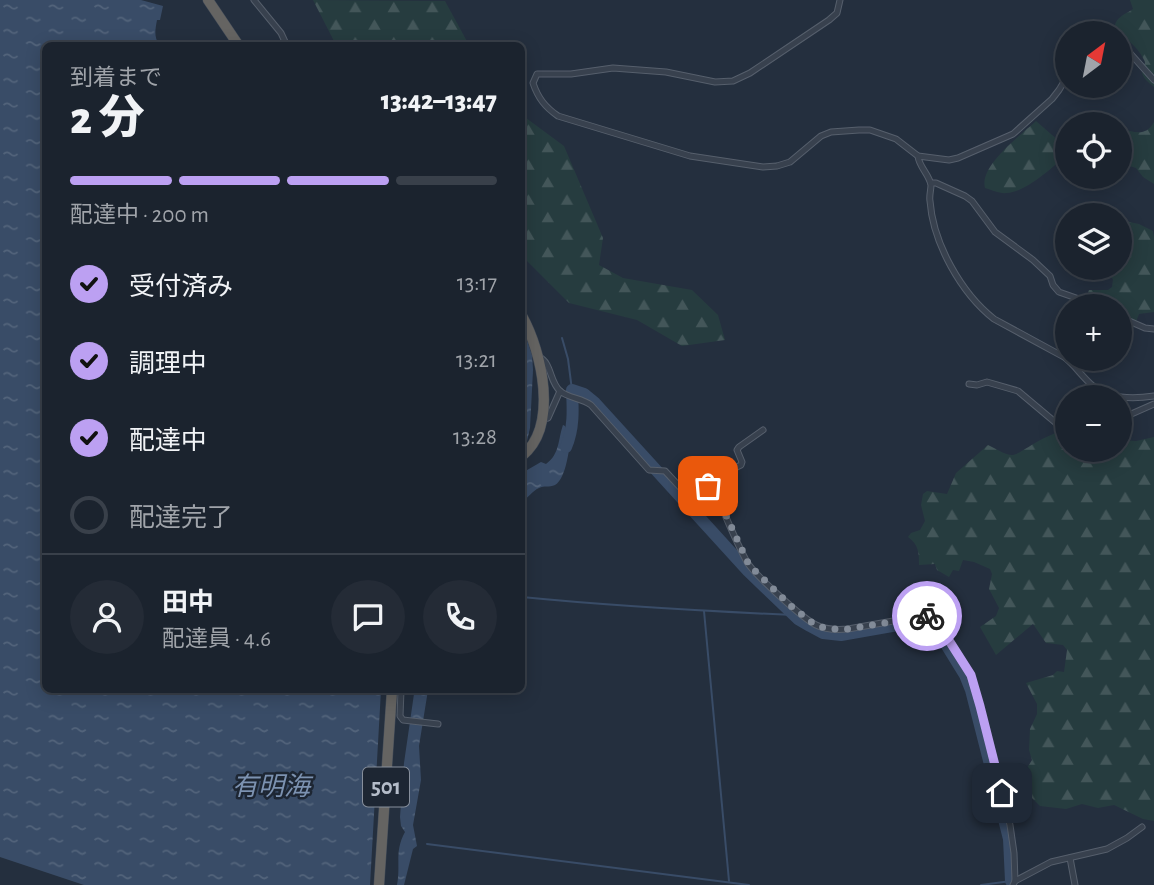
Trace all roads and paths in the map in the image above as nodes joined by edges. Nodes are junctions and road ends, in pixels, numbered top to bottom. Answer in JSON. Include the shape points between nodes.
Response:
{"nodes":[{"id":1,"x":208,"y":0,"type":"edge"},
{"id":2,"x":254,"y":0,"type":"edge"},
{"id":3,"x":840,"y":0,"type":"edge"},
{"id":4,"x":236,"y":42,"type":"edge"},
{"id":5,"x":285,"y":42,"type":"edge"},
{"id":6,"x":1132,"y":55,"type":"edge"},
{"id":7,"x":1154,"y":80,"type":"edge"},
{"id":8,"x":1055,"y":95,"type":"edge"},
{"id":9,"x":918,"y":156,"type":"junction"},
{"id":10,"x":931,"y":183,"type":"junction"},
{"id":11,"x":1065,"y":294,"type":"edge"},
{"id":12,"x":525,"y":322,"type":"edge"},
{"id":13,"x":1132,"y":322,"type":"edge"},
{"id":14,"x":1154,"y":329,"type":"edge"},
{"id":15,"x":538,"y":356,"type":"junction"},
{"id":16,"x":969,"y":384,"type":"dead end"},
{"id":17,"x":563,"y":392,"type":"junction"},
{"id":18,"x":1154,"y":396,"type":"edge"},
{"id":19,"x":1154,"y":404,"type":"edge"},
{"id":20,"x":1132,"y":414,"type":"edge"},
{"id":21,"x":543,"y":419,"type":"junction"},
{"id":22,"x":1055,"y":422,"type":"edge"},
{"id":23,"x":764,"y":430,"type":"dead end"},
{"id":24,"x":525,"y":453,"type":"edge"},
{"id":25,"x":710,"y":485,"type":"junction"},
{"id":26,"x":392,"y":693,"type":"edge"},
{"id":27,"x":401,"y":693,"type":"edge"},
{"id":28,"x":438,"y":724,"type":"dead end"},
{"id":29,"x":1142,"y":827,"type":"dead end"},
{"id":30,"x":1070,"y":858,"type":"junction"},
{"id":31,"x":1014,"y":883,"type":"edge"},
{"id":32,"x":379,"y":885,"type":"edge"},
{"id":33,"x":1075,"y":885,"type":"edge"}],
"edges":[{"from":1,"to":4,"type":"highway"},
{"from":2,"to":5,"type":"street"},
{"from":3,"to":9,"type":"street","via":[[837,13],[829,20],[733,81],[613,68],[537,74],[533,83],[537,96],[558,116],[702,159],[777,166],[790,162],[821,136],[859,130],[896,139]]},
{"from":6,"to":7,"type":"street"},
{"from":8,"to":9,"type":"street","via":[[1013,134],[958,158]]},
{"from":9,"to":10,"type":"street"},
{"from":10,"to":11,"type":"street","via":[[972,201],[995,232],[1033,260]]},
{"from":10,"to":18,"type":"street","via":[[933,219],[944,252],[953,273],[985,312],[1064,357],[1093,386],[1109,394]]},
{"from":12,"to":15,"type":"highway"},
{"from":13,"to":14,"type":"street"},
{"from":15,"to":17,"type":"street"},
{"from":15,"to":21,"type":"highway"},
{"from":16,"to":22,"type":"street","via":[[987,383],[1018,391]]},
{"from":17,"to":21,"type":"street"},
{"from":17,"to":25,"type":"street","via":[[586,401],[649,470],[665,471],[690,498]]},
{"from":19,"to":20,"type":"street"},
{"from":21,"to":24,"type":"highway","via":[[539,435]]},
{"from":23,"to":25,"type":"street","via":[[737,450],[741,465],[713,478]]},
{"from":25,"to":31,"type":"street","via":[[749,565],[815,625],[837,630],[916,617],[936,620],[967,669],[976,694],[1010,825]]},
{"from":26,"to":32,"type":"highway","number":"501"},
{"from":27,"to":28,"type":"street","via":[[403,720]]},
{"from":29,"to":30,"type":"street","via":[[1107,849]]},
{"from":30,"to":31,"type":"street","via":[[1051,862]]},
{"from":30,"to":33,"type":"street"}]}
